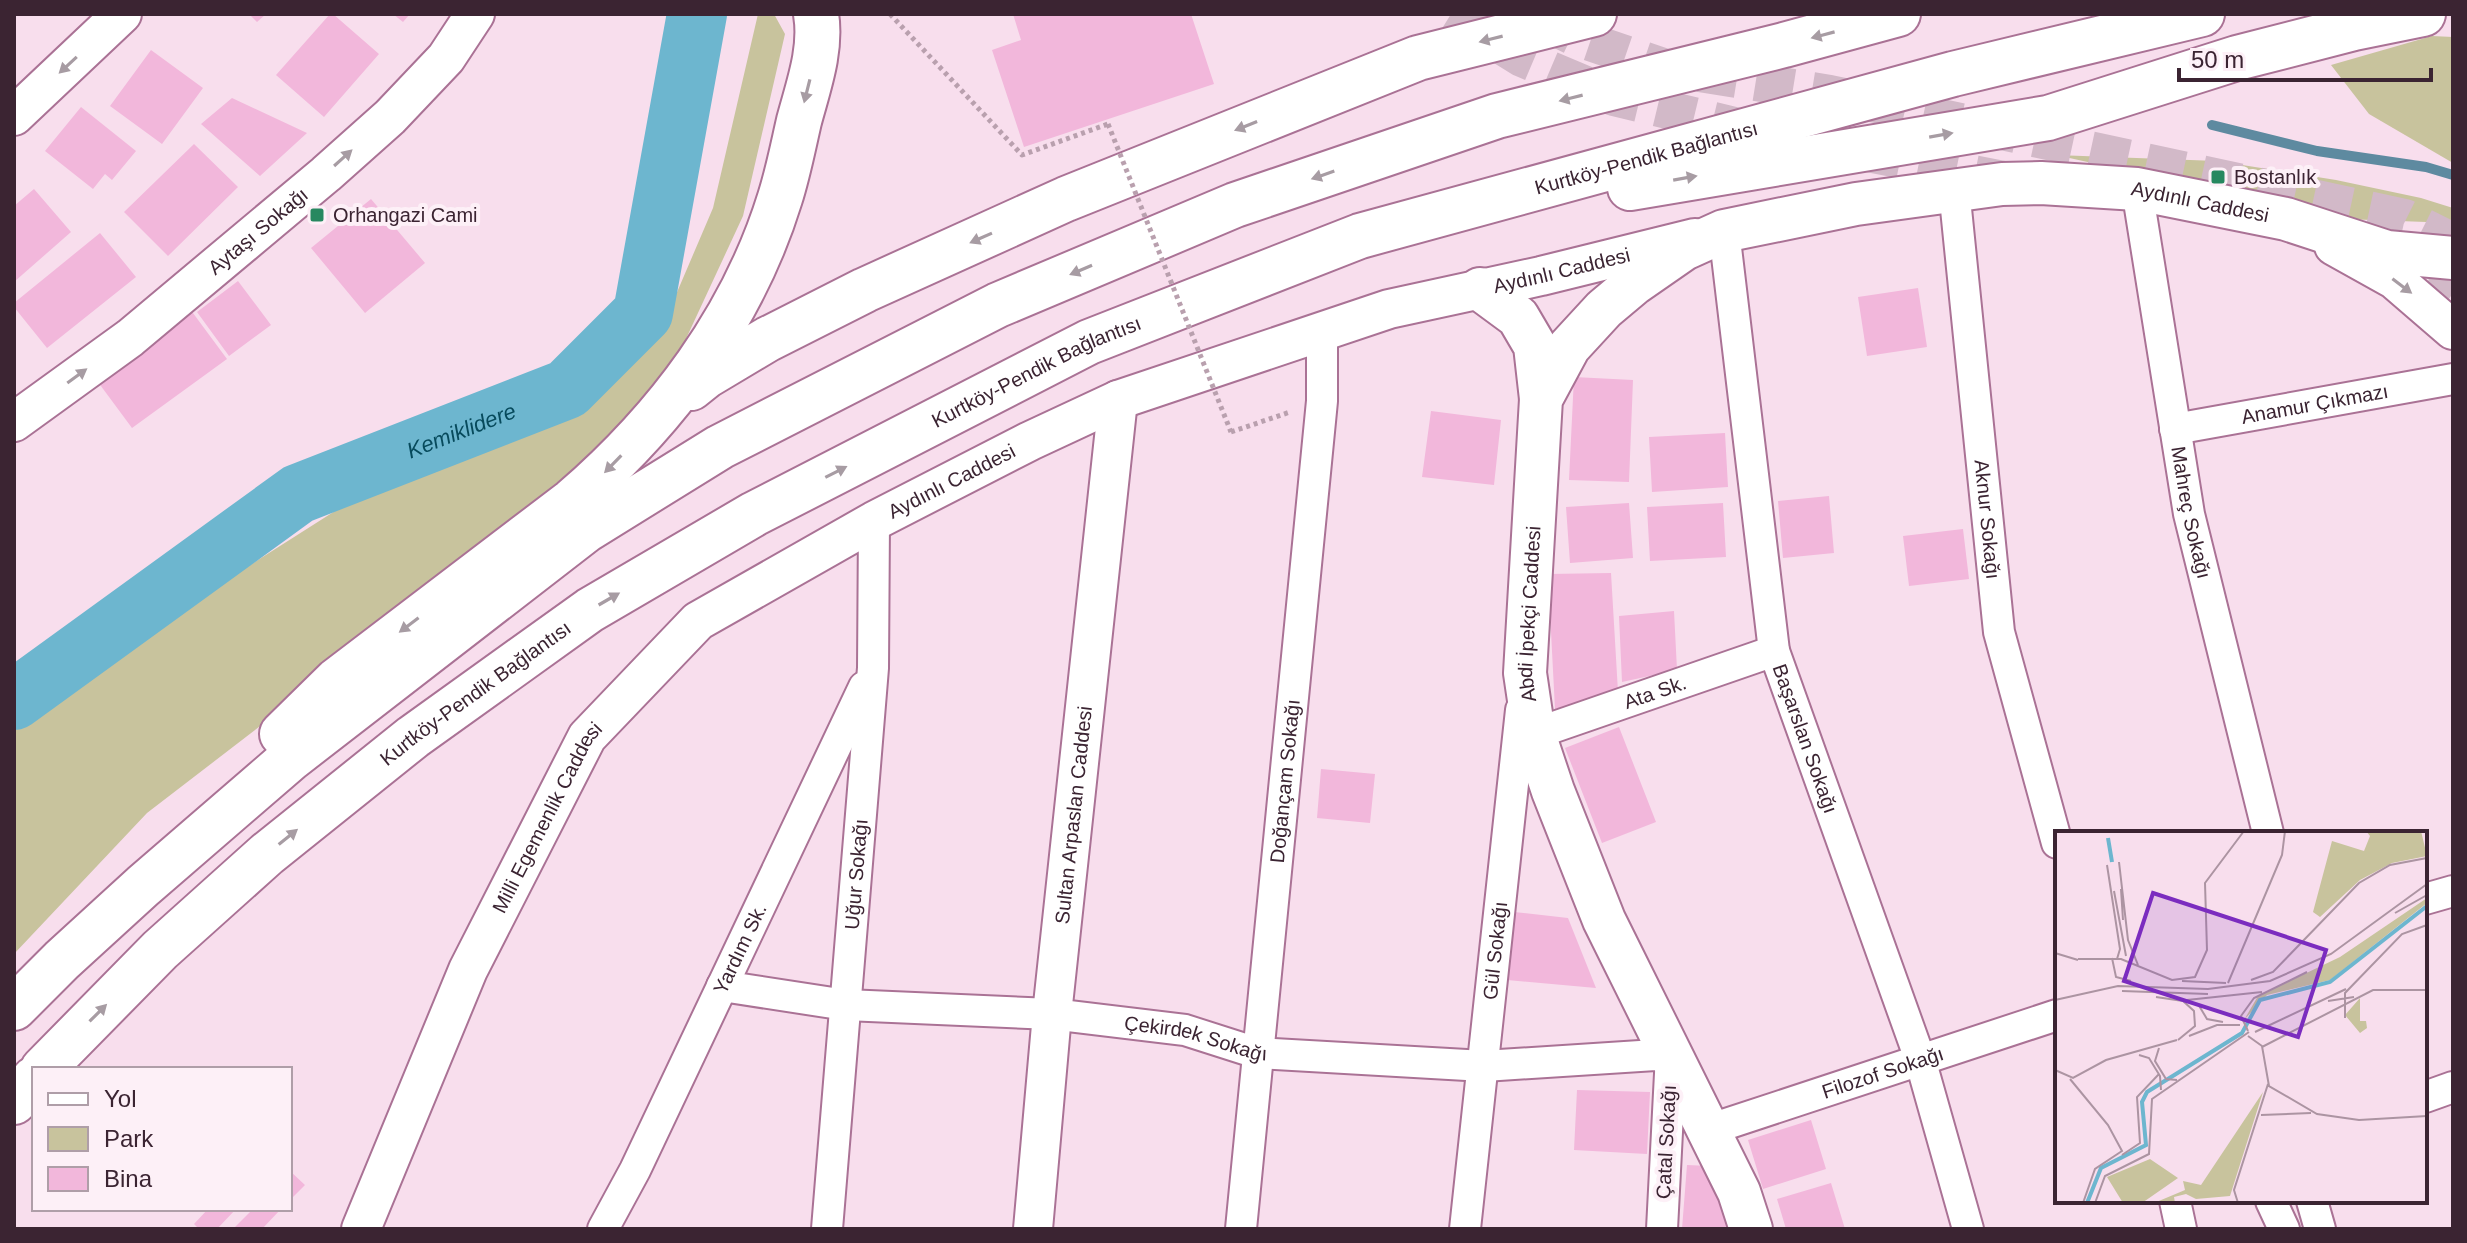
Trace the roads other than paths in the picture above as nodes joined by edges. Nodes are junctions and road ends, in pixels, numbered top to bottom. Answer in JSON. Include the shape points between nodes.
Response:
{"nodes":[{"id":1,"x":122,"y":14,"type":"edge"},
{"id":2,"x":475,"y":14,"type":"edge"},
{"id":3,"x":816,"y":14,"type":"edge"},
{"id":4,"x":1594,"y":14,"type":"edge"},
{"id":5,"x":1898,"y":14,"type":"edge"},
{"id":6,"x":2202,"y":14,"type":"edge"},
{"id":7,"x":2423,"y":14,"type":"edge"},
{"id":8,"x":14,"y":116,"type":"edge"},
{"id":9,"x":1954,"y":189,"type":"junction"},
{"id":10,"x":2137,"y":189,"type":"junction"},
{"id":11,"x":2286,"y":219,"type":"junction"},
{"id":12,"x":1724,"y":231,"type":"junction"},
{"id":13,"x":2453,"y":233,"type":"edge"},
{"id":14,"x":1360,"y":236,"type":"junction"},
{"id":15,"x":2453,"y":258,"type":"edge"},
{"id":16,"x":1480,"y":289,"type":"junction"},
{"id":17,"x":2453,"y":330,"type":"edge"},
{"id":18,"x":1322,"y":333,"type":"junction"},
{"id":19,"x":2453,"y":379,"type":"edge"},
{"id":20,"x":1541,"y":399,"type":"junction"},
{"id":21,"x":1118,"y":400,"type":"junction"},
{"id":22,"x":653,"y":420,"type":"junction"},
{"id":23,"x":14,"y":422,"type":"edge"},
{"id":24,"x":2175,"y":429,"type":"junction"},
{"id":25,"x":874,"y":521,"type":"junction"},
{"id":26,"x":1774,"y":651,"type":"junction"},
{"id":27,"x":873,"y":668,"type":"junction"},
{"id":28,"x":1525,"y":673,"type":"junction"},
{"id":29,"x":1534,"y":734,"type":"junction"},
{"id":30,"x":2268,"y":831,"type":"edge"},
{"id":31,"x":2055,"y":836,"type":"edge"},
{"id":32,"x":143,"y":886,"type":"junction"},
{"id":33,"x":2453,"y":891,"type":"edge"},
{"id":34,"x":2427,"y":898,"type":"edge"},
{"id":35,"x":722,"y":986,"type":"junction"},
{"id":36,"x":846,"y":1005,"type":"junction"},
{"id":37,"x":14,"y":1008,"type":"edge"},
{"id":38,"x":1052,"y":1014,"type":"junction"},
{"id":39,"x":2055,"y":1016,"type":"edge"},
{"id":40,"x":1257,"y":1053,"type":"junction"},
{"id":41,"x":1671,"y":1054,"type":"junction"},
{"id":42,"x":1920,"y":1059,"type":"junction"},
{"id":43,"x":1484,"y":1066,"type":"junction"},
{"id":44,"x":45,"y":1067,"type":"edge"},
{"id":45,"x":32,"y":1081,"type":"edge"},
{"id":46,"x":2453,"y":1087,"type":"edge"},
{"id":47,"x":2427,"y":1096,"type":"edge"},
{"id":48,"x":14,"y":1102,"type":"edge"},
{"id":49,"x":1708,"y":1130,"type":"junction"},
{"id":50,"x":635,"y":1170,"type":"junction"},
{"id":51,"x":2175,"y":1203,"type":"edge"},
{"id":52,"x":2272,"y":1203,"type":"edge"},
{"id":53,"x":2313,"y":1203,"type":"edge"},
{"id":54,"x":361,"y":1229,"type":"edge"},
{"id":55,"x":603,"y":1229,"type":"edge"},
{"id":56,"x":630,"y":1229,"type":"edge"},
{"id":57,"x":827,"y":1229,"type":"edge"},
{"id":58,"x":1033,"y":1229,"type":"edge"},
{"id":59,"x":1241,"y":1229,"type":"edge"},
{"id":60,"x":1465,"y":1229,"type":"edge"},
{"id":61,"x":1662,"y":1229,"type":"edge"},
{"id":62,"x":1751,"y":1229,"type":"edge"},
{"id":63,"x":1968,"y":1229,"type":"edge"},
{"id":64,"x":2181,"y":1229,"type":"edge"},
{"id":65,"x":2284,"y":1229,"type":"edge"},
{"id":66,"x":2320,"y":1229,"type":"edge"}],
"edges":[{"from":1,"to":8,"type":"street","one_way":true},
{"from":23,"to":2,"type":"street","name":"Aytaşı Sokağı","one_way":true,"via":[[130,338],[326,174],[446,58]]},
{"from":3,"to":22,"type":"highway","one_way":true,"via":[[819,30],[812,73],[780,199],[757,258],[724,325]]},
{"from":4,"to":22,"type":"highway","one_way":true,"via":[[1418,58],[1066,199],[768,339],[706,376]]},
{"from":5,"to":32,"type":"highway","one_way":true,"via":[[1497,116],[1235,205],[998,305],[720,447],[586,530],[290,759]]},
{"from":6,"to":14,"type":"highway","name":"Kurtköy-Pendik Bağlantısı","via":[[1953,74]]},
{"from":14,"to":7,"type":"highway","one_way":true,"via":[[2048,118],[2237,58]]},
{"from":9,"to":10,"type":"main road","name":"Aydınlı Caddesi","via":[[2041,183]]},
{"from":9,"to":12,"type":"main road","name":"Aydınlı Caddesi"},
{"from":9,"to":31,"type":"street","name":"Aknur Sokağı","via":[[1999,632]]},
{"from":10,"to":11,"type":"main road","name":"Aydınlı Caddesi"},
{"from":10,"to":24,"type":"street","name":"Mahreç Sokağı"},
{"from":11,"to":13,"type":"main road","name":"Aydınlı Caddesi"},
{"from":11,"to":15,"type":"main road","name":"Aydınlı Caddesi","via":[[2387,252]]},
{"from":11,"to":17,"type":"street","one_way":true,"via":[[2395,280]]},
{"from":12,"to":16,"type":"street","name":"Aydınlı Caddesi"},
{"from":12,"to":20,"type":"main road","name":"Abdi İpekçi Caddesi","via":[[1684,249],[1604,309],[1569,347]]},
{"from":12,"to":26,"type":"street","name":"Başarslan Sokağı"},
{"from":44,"to":14,"type":"highway","name":"Kurtköy-Pendik Bağlantısı","one_way":true,"via":[[160,950],[267,854],[413,737],[590,610],[754,514],[1089,342]]},
{"from":16,"to":18,"type":"street","name":"Aydınlı Caddesi","via":[[1389,309]]},
{"from":16,"to":20,"type":"main road","via":[[1518,317],[1535,346]]},
{"from":18,"to":21,"type":"street","name":"Aydınlı Caddesi"},
{"from":18,"to":40,"type":"street","name":"Doğançam Sokağı","via":[[1322,401]]},
{"from":19,"to":24,"type":"street","name":"Anamur Çıkmazı"},
{"from":20,"to":28,"type":"main road","name":"Abdi İpekçi Caddesi"},
{"from":21,"to":25,"type":"street","name":"Aydınlı Caddesi"},
{"from":21,"to":38,"type":"street","name":"Sultan Arpaslan Caddesi"},
{"from":22,"to":32,"type":"highway","one_way":true,"via":[[610,469],[572,501],[337,680],[265,750]]},
{"from":24,"to":30,"type":"street","name":"Mahreç Sokağı","via":[[2189,514]]},
{"from":25,"to":27,"type":"street","name":"Uğur Sokağı"},
{"from":25,"to":54,"type":"street","name":"Milli Egemenlik Caddesi","via":[[698,621],[587,737],[468,970]]},
{"from":26,"to":29,"type":"street","name":"Ata Sk."},
{"from":26,"to":42,"type":"street","name":"Başarslan Sokağı"},
{"from":27,"to":35,"type":"street","name":"Yardım Sk."},
{"from":27,"to":36,"type":"street","name":"Uğur Sokağı"},
{"from":28,"to":29,"type":"main road","name":"Abdi İpekçi Caddesi"},
{"from":28,"to":43,"type":"street","name":"Gül Sokağı"},
{"from":29,"to":41,"type":"main road","name":"Abdi İpekçi Caddesi","via":[[1604,920]]},
{"from":32,"to":37,"type":"highway"},
{"from":33,"to":34,"type":"street"},
{"from":35,"to":36,"type":"street","name":"Çekirdek Sokağı"},
{"from":35,"to":50,"type":"street","name":"Yardım Sk."},
{"from":36,"to":38,"type":"street","name":"Çekirdek Sokağı"},
{"from":36,"to":57,"type":"street","name":"Uğur Sokağı"},
{"from":38,"to":40,"type":"street","name":"Çekirdek Sokağı","via":[[1185,1030]]},
{"from":38,"to":58,"type":"street","name":"Sultan Arpaslan Caddesi"},
{"from":39,"to":42,"type":"street","name":"Filozof Sokağı"},
{"from":40,"to":43,"type":"street","name":"Çekirdek Sokağı"},
{"from":40,"to":59,"type":"street","name":"Doğançam Sokağı"},
{"from":41,"to":43,"type":"street","name":"Çekirdek Sokağı"},
{"from":41,"to":49,"type":"main road","name":"Abdi İpekçi Caddesi"},
{"from":41,"to":61,"type":"street","name":"Çatal Sokağı"},
{"from":42,"to":49,"type":"street","name":"Filozof Sokağı"},
{"from":42,"to":63,"type":"street","name":"Başarslan Sokağı"},
{"from":43,"to":60,"type":"street","name":"Gül Sokağı"},
{"from":45,"to":48,"type":"highway"},
{"from":46,"to":47,"type":"street"},
{"from":49,"to":62,"type":"main road","name":"Abdi İpekçi Caddesi"},
{"from":50,"to":55,"type":"street","name":"Yardım Sk."},
{"from":50,"to":56,"type":"street"},
{"from":51,"to":64,"type":"street"},
{"from":52,"to":65,"type":"street"},
{"from":53,"to":66,"type":"street"}]}
